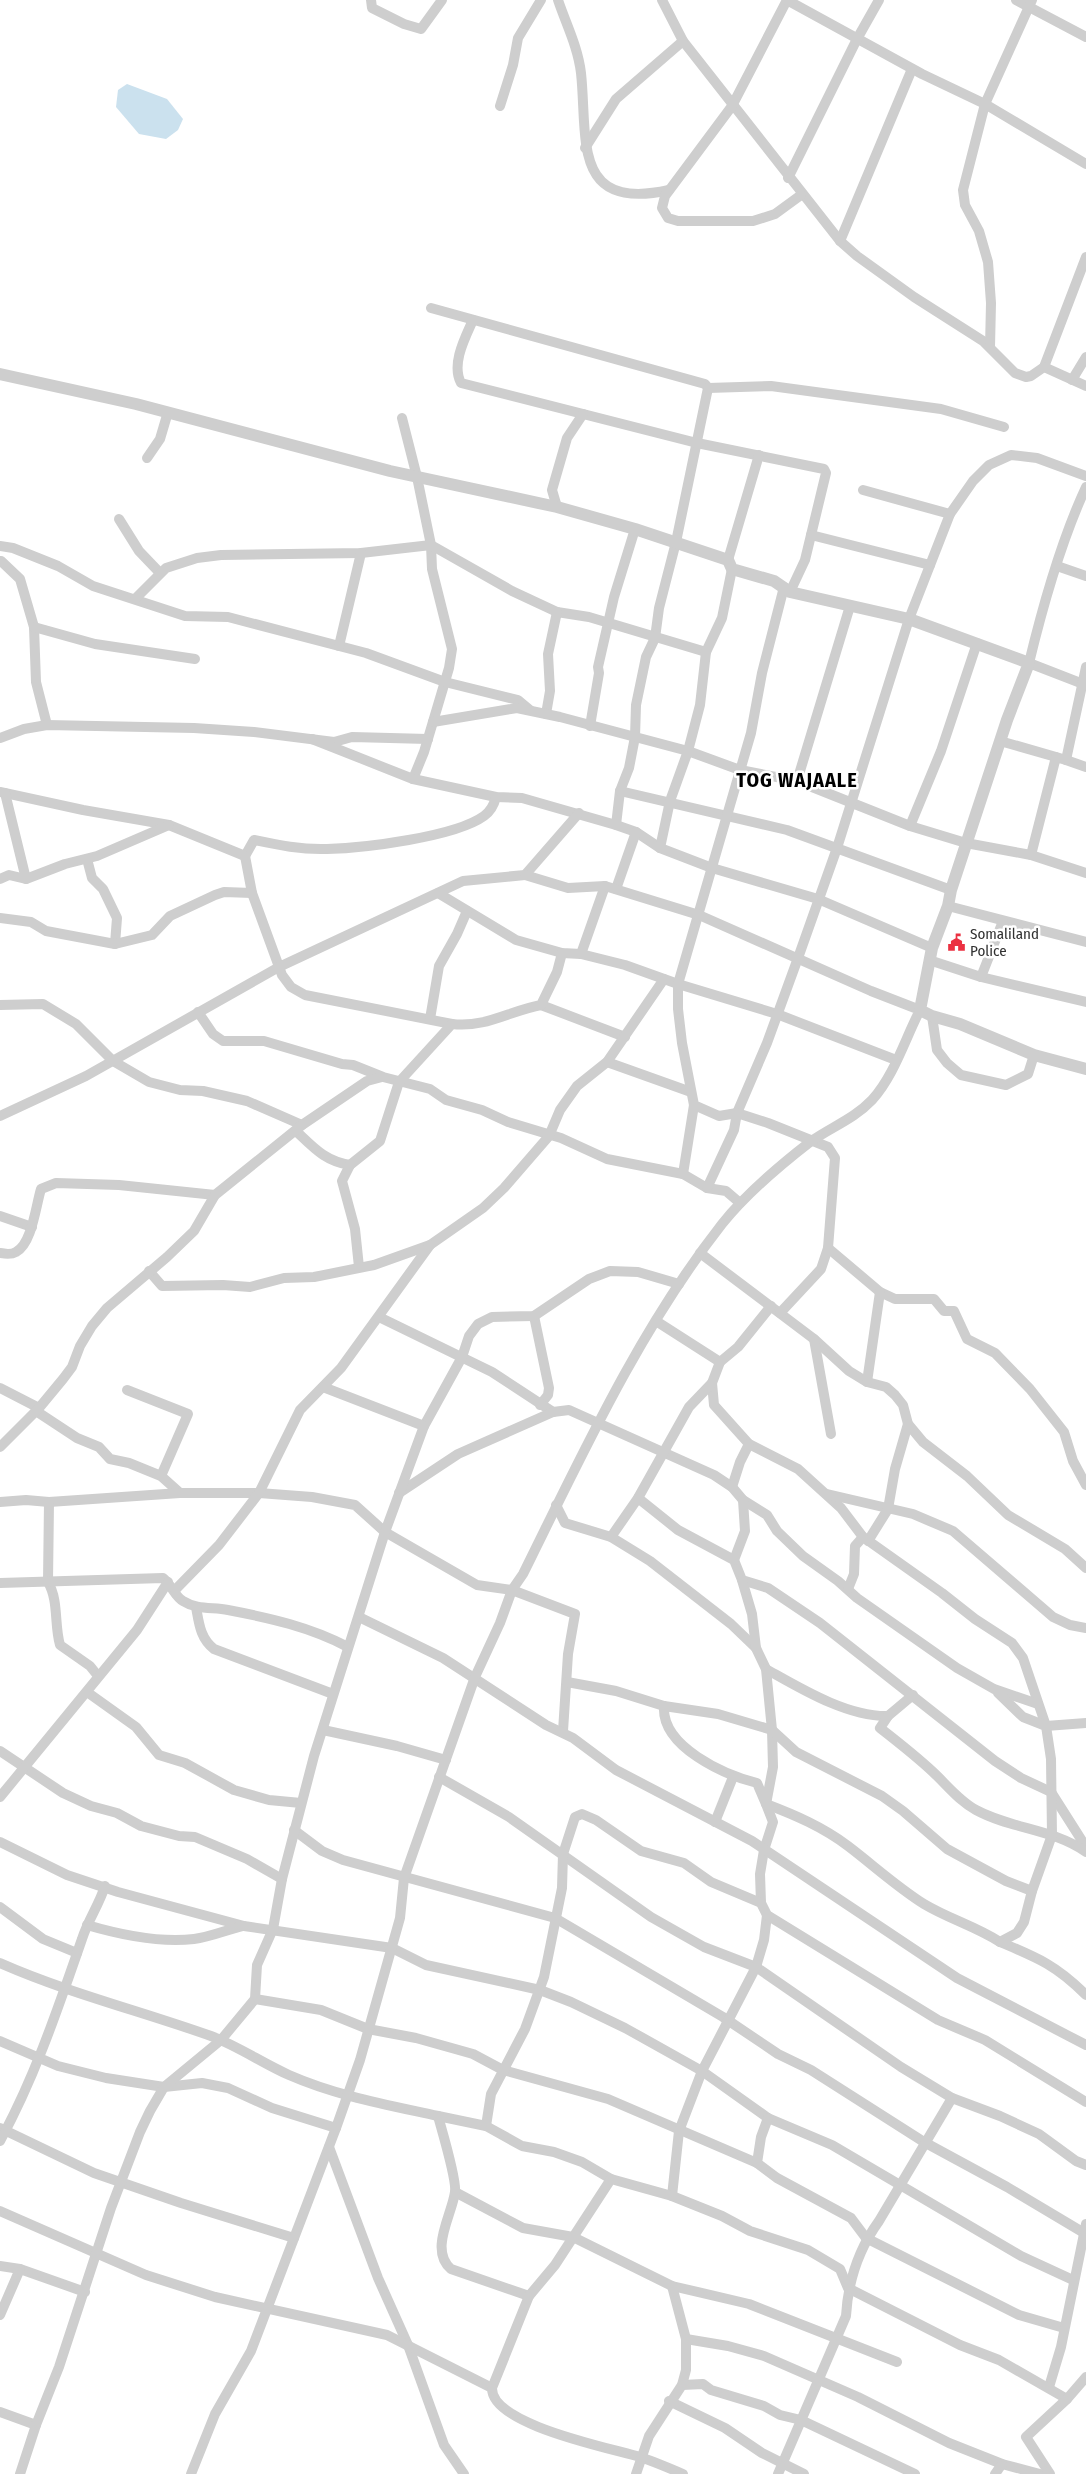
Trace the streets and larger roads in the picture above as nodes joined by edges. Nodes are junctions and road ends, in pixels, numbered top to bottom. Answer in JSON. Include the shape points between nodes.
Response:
{"nodes":[{"id":1,"x":371,"y":0,"type":"edge"},
{"id":2,"x":442,"y":0,"type":"edge"},
{"id":3,"x":541,"y":0,"type":"edge"},
{"id":4,"x":558,"y":0,"type":"edge"},
{"id":5,"x":662,"y":0,"type":"edge"},
{"id":6,"x":787,"y":0,"type":"edge"},
{"id":7,"x":879,"y":0,"type":"edge"},
{"id":8,"x":1016,"y":0,"type":"edge"},
{"id":9,"x":1031,"y":4,"type":"edge"},
{"id":10,"x":1086,"y":37,"type":"edge"},
{"id":11,"x":857,"y":39,"type":"junction"},
{"id":12,"x":682,"y":41,"type":"junction"},
{"id":13,"x":912,"y":69,"type":"junction"},
{"id":14,"x":985,"y":104,"type":"junction"},
{"id":15,"x":500,"y":106,"type":"dead end"},
{"id":16,"x":732,"y":106,"type":"junction"},
{"id":17,"x":585,"y":148,"type":"junction"},
{"id":18,"x":1086,"y":164,"type":"edge"},
{"id":19,"x":788,"y":178,"type":"junction"},
{"id":20,"x":669,"y":190,"type":"junction"},
{"id":21,"x":802,"y":195,"type":"junction"},
{"id":22,"x":840,"y":241,"type":"junction"},
{"id":23,"x":1086,"y":257,"type":"edge"},
{"id":24,"x":431,"y":308,"type":"dead end"},
{"id":25,"x":473,"y":320,"type":"junction"},
{"id":26,"x":990,"y":347,"type":"junction"},
{"id":27,"x":1086,"y":358,"type":"edge"},
{"id":28,"x":1044,"y":367,"type":"junction"},
{"id":29,"x":0,"y":374,"type":"edge"},
{"id":30,"x":1072,"y":380,"type":"junction"},
{"id":31,"x":1086,"y":386,"type":"edge"},
{"id":32,"x":708,"y":388,"type":"junction"},
{"id":33,"x":168,"y":412,"type":"junction"},
{"id":34,"x":583,"y":414,"type":"junction"},
{"id":35,"x":402,"y":418,"type":"dead end"},
{"id":36,"x":1004,"y":427,"type":"dead end"},
{"id":37,"x":697,"y":443,"type":"junction"},
{"id":38,"x":759,"y":455,"type":"junction"},
{"id":39,"x":147,"y":458,"type":"dead end"},
{"id":40,"x":1086,"y":476,"type":"edge"},
{"id":41,"x":417,"y":477,"type":"junction"},
{"id":42,"x":1086,"y":487,"type":"edge"},
{"id":43,"x":863,"y":490,"type":"dead end"},
{"id":44,"x":557,"y":507,"type":"junction"},
{"id":45,"x":950,"y":514,"type":"junction"},
{"id":46,"x":119,"y":519,"type":"dead end"},
{"id":47,"x":635,"y":529,"type":"junction"},
{"id":48,"x":811,"y":535,"type":"junction"},
{"id":49,"x":676,"y":542,"type":"junction"},
{"id":50,"x":430,"y":545,"type":"junction"},
{"id":51,"x":0,"y":546,"type":"edge"},
{"id":52,"x":361,"y":553,"type":"junction"},
{"id":53,"x":0,"y":561,"type":"edge"},
{"id":54,"x":730,"y":564,"type":"junction"},
{"id":55,"x":930,"y":565,"type":"junction"},
{"id":56,"x":1058,"y":566,"type":"junction"},
{"id":57,"x":160,"y":573,"type":"junction"},
{"id":58,"x":1086,"y":576,"type":"edge"},
{"id":59,"x":787,"y":590,"type":"junction"},
{"id":60,"x":135,"y":600,"type":"junction"},
{"id":61,"x":850,"y":606,"type":"junction"},
{"id":62,"x":557,"y":612,"type":"junction"},
{"id":63,"x":909,"y":619,"type":"junction"},
{"id":64,"x":608,"y":624,"type":"junction"},
{"id":65,"x":34,"y":627,"type":"junction"},
{"id":66,"x":654,"y":638,"type":"junction"},
{"id":67,"x":977,"y":643,"type":"junction"},
{"id":68,"x":339,"y":646,"type":"junction"},
{"id":69,"x":706,"y":652,"type":"junction"},
{"id":70,"x":195,"y":660,"type":"dead end"},
{"id":71,"x":1029,"y":663,"type":"junction"},
{"id":72,"x":1086,"y":667,"type":"edge"},
{"id":73,"x":445,"y":682,"type":"junction"},
{"id":74,"x":1084,"y":684,"type":"edge"},
{"id":75,"x":532,"y":712,"type":"junction"},
{"id":76,"x":546,"y":714,"type":"junction"},
{"id":77,"x":433,"y":722,"type":"junction"},
{"id":78,"x":47,"y":725,"type":"junction"},
{"id":79,"x":590,"y":726,"type":"junction"},
{"id":80,"x":635,"y":737,"type":"junction"},
{"id":81,"x":0,"y":738,"type":"edge"},
{"id":82,"x":312,"y":739,"type":"junction"},
{"id":83,"x":428,"y":739,"type":"junction"},
{"id":84,"x":1000,"y":741,"type":"junction"},
{"id":85,"x":688,"y":752,"type":"junction"},
{"id":86,"x":1061,"y":758,"type":"junction"},
{"id":87,"x":1086,"y":767,"type":"edge"},
{"id":88,"x":740,"y":770,"type":"junction"},
{"id":89,"x":413,"y":779,"type":"junction"},
{"id":90,"x":797,"y":781,"type":"junction"},
{"id":91,"x":620,"y":790,"type":"junction"},
{"id":92,"x":2,"y":793,"type":"edge"},
{"id":93,"x":496,"y":797,"type":"junction"},
{"id":94,"x":670,"y":801,"type":"junction"},
{"id":95,"x":851,"y":802,"type":"junction"},
{"id":96,"x":579,"y":813,"type":"junction"},
{"id":97,"x":727,"y":817,"type":"junction"},
{"id":98,"x":169,"y":825,"type":"junction"},
{"id":99,"x":616,"y":825,"type":"junction"},
{"id":100,"x":910,"y":826,"type":"junction"},
{"id":101,"x":636,"y":832,"type":"junction"},
{"id":102,"x":966,"y":843,"type":"junction"},
{"id":103,"x":660,"y":848,"type":"junction"},
{"id":104,"x":837,"y":848,"type":"junction"},
{"id":105,"x":1031,"y":855,"type":"junction"},
{"id":106,"x":245,"y":856,"type":"junction"},
{"id":107,"x":87,"y":859,"type":"junction"},
{"id":108,"x":712,"y":868,"type":"junction"},
{"id":109,"x":1086,"y":873,"type":"edge"},
{"id":110,"x":525,"y":875,"type":"junction"},
{"id":111,"x":0,"y":879,"type":"edge"},
{"id":112,"x":26,"y":879,"type":"junction"},
{"id":113,"x":605,"y":886,"type":"junction"},
{"id":114,"x":616,"y":889,"type":"junction"},
{"id":115,"x":951,"y":890,"type":"junction"},
{"id":116,"x":252,"y":893,"type":"junction"},
{"id":117,"x":438,"y":893,"type":"junction"},
{"id":118,"x":818,"y":898,"type":"junction"},
{"id":119,"x":948,"y":906,"type":"junction"},
{"id":120,"x":467,"y":911,"type":"junction"},
{"id":121,"x":699,"y":915,"type":"junction"},
{"id":122,"x":0,"y":918,"type":"edge"},
{"id":123,"x":1003,"y":921,"type":"junction"},
{"id":124,"x":1086,"y":942,"type":"edge"},
{"id":125,"x":115,"y":944,"type":"junction"},
{"id":126,"x":562,"y":954,"type":"junction"},
{"id":127,"x":581,"y":954,"type":"junction"},
{"id":128,"x":930,"y":954,"type":"junction"},
{"id":129,"x":798,"y":958,"type":"junction"},
{"id":130,"x":279,"y":967,"type":"junction"},
{"id":131,"x":981,"y":977,"type":"junction"},
{"id":132,"x":664,"y":979,"type":"junction"},
{"id":133,"x":678,"y":984,"type":"junction"},
{"id":134,"x":1086,"y":1002,"type":"edge"},
{"id":135,"x":0,"y":1005,"type":"edge"},
{"id":136,"x":541,"y":1005,"type":"junction"},
{"id":137,"x":920,"y":1010,"type":"junction"},
{"id":138,"x":198,"y":1012,"type":"junction"},
{"id":139,"x":777,"y":1014,"type":"junction"},
{"id":140,"x":932,"y":1016,"type":"junction"},
{"id":141,"x":430,"y":1019,"type":"junction"},
{"id":142,"x":452,"y":1024,"type":"junction"},
{"id":143,"x":625,"y":1037,"type":"junction"},
{"id":144,"x":1034,"y":1056,"type":"junction"},
{"id":145,"x":896,"y":1060,"type":"junction"},
{"id":146,"x":113,"y":1061,"type":"junction"},
{"id":147,"x":607,"y":1062,"type":"junction"},
{"id":148,"x":1086,"y":1069,"type":"edge"},
{"id":149,"x":383,"y":1077,"type":"junction"},
{"id":150,"x":400,"y":1082,"type":"junction"},
{"id":151,"x":691,"y":1092,"type":"junction"},
{"id":152,"x":694,"y":1105,"type":"junction"},
{"id":153,"x":737,"y":1113,"type":"junction"},
{"id":154,"x":0,"y":1116,"type":"edge"},
{"id":155,"x":299,"y":1128,"type":"junction"},
{"id":156,"x":549,"y":1136,"type":"junction"},
{"id":157,"x":812,"y":1141,"type":"junction"},
{"id":158,"x":350,"y":1165,"type":"junction"},
{"id":159,"x":683,"y":1174,"type":"junction"},
{"id":160,"x":707,"y":1188,"type":"junction"},
{"id":161,"x":215,"y":1195,"type":"junction"},
{"id":162,"x":740,"y":1203,"type":"junction"},
{"id":163,"x":0,"y":1216,"type":"edge"},
{"id":164,"x":32,"y":1227,"type":"junction"},
{"id":165,"x":430,"y":1245,"type":"junction"},
{"id":166,"x":828,"y":1248,"type":"junction"},
{"id":167,"x":700,"y":1253,"type":"junction"},
{"id":168,"x":0,"y":1254,"type":"edge"},
{"id":169,"x":359,"y":1267,"type":"junction"},
{"id":170,"x":148,"y":1271,"type":"junction"},
{"id":171,"x":679,"y":1284,"type":"junction"},
{"id":172,"x":880,"y":1292,"type":"junction"},
{"id":173,"x":776,"y":1310,"type":"junction"},
{"id":174,"x":534,"y":1316,"type":"junction"},
{"id":175,"x":379,"y":1317,"type":"junction"},
{"id":176,"x":656,"y":1321,"type":"junction"},
{"id":177,"x":814,"y":1339,"type":"junction"},
{"id":178,"x":462,"y":1357,"type":"junction"},
{"id":179,"x":720,"y":1362,"type":"junction"},
{"id":180,"x":867,"y":1382,"type":"junction"},
{"id":181,"x":712,"y":1383,"type":"junction"},
{"id":182,"x":323,"y":1387,"type":"junction"},
{"id":183,"x":0,"y":1388,"type":"edge"},
{"id":184,"x":127,"y":1390,"type":"dead end"},
{"id":185,"x":540,"y":1405,"type":"junction"},
{"id":186,"x":37,"y":1410,"type":"junction"},
{"id":187,"x":553,"y":1412,"type":"junction"},
{"id":188,"x":598,"y":1423,"type":"junction"},
{"id":189,"x":908,"y":1424,"type":"junction"},
{"id":190,"x":424,"y":1426,"type":"junction"},
{"id":191,"x":831,"y":1434,"type":"dead end"},
{"id":192,"x":2,"y":1441,"type":"edge"},
{"id":193,"x":749,"y":1444,"type":"junction"},
{"id":194,"x":662,"y":1453,"type":"junction"},
{"id":195,"x":161,"y":1476,"type":"junction"},
{"id":196,"x":1086,"y":1485,"type":"edge"},
{"id":197,"x":732,"y":1487,"type":"junction"},
{"id":198,"x":180,"y":1493,"type":"junction"},
{"id":199,"x":259,"y":1493,"type":"junction"},
{"id":200,"x":399,"y":1493,"type":"junction"},
{"id":201,"x":825,"y":1494,"type":"junction"},
{"id":202,"x":638,"y":1498,"type":"junction"},
{"id":203,"x":743,"y":1500,"type":"junction"},
{"id":204,"x":0,"y":1502,"type":"edge"},
{"id":205,"x":49,"y":1502,"type":"junction"},
{"id":206,"x":556,"y":1505,"type":"junction"},
{"id":207,"x":888,"y":1508,"type":"junction"},
{"id":208,"x":385,"y":1532,"type":"junction"},
{"id":209,"x":611,"y":1537,"type":"junction"},
{"id":210,"x":865,"y":1539,"type":"junction"},
{"id":211,"x":734,"y":1560,"type":"junction"},
{"id":212,"x":1086,"y":1568,"type":"edge"},
{"id":213,"x":742,"y":1580,"type":"junction"},
{"id":214,"x":48,"y":1582,"type":"junction"},
{"id":215,"x":0,"y":1583,"type":"edge"},
{"id":216,"x":171,"y":1586,"type":"junction"},
{"id":217,"x":848,"y":1589,"type":"junction"},
{"id":218,"x":512,"y":1590,"type":"junction"},
{"id":219,"x":196,"y":1607,"type":"junction"},
{"id":220,"x":359,"y":1617,"type":"junction"},
{"id":221,"x":1086,"y":1628,"type":"edge"},
{"id":222,"x":348,"y":1647,"type":"junction"},
{"id":223,"x":756,"y":1648,"type":"junction"},
{"id":224,"x":766,"y":1668,"type":"junction"},
{"id":225,"x":98,"y":1676,"type":"junction"},
{"id":226,"x":475,"y":1677,"type":"junction"},
{"id":227,"x":568,"y":1682,"type":"junction"},
{"id":228,"x":994,"y":1689,"type":"junction"},
{"id":229,"x":87,"y":1692,"type":"junction"},
{"id":230,"x":332,"y":1694,"type":"junction"},
{"id":231,"x":913,"y":1695,"type":"junction"},
{"id":232,"x":1038,"y":1704,"type":"junction"},
{"id":233,"x":664,"y":1706,"type":"junction"},
{"id":234,"x":888,"y":1716,"type":"junction"},
{"id":235,"x":1086,"y":1724,"type":"edge"},
{"id":236,"x":1046,"y":1726,"type":"junction"},
{"id":237,"x":323,"y":1730,"type":"junction"},
{"id":238,"x":772,"y":1730,"type":"junction"},
{"id":239,"x":563,"y":1731,"type":"junction"},
{"id":240,"x":0,"y":1751,"type":"edge"},
{"id":241,"x":446,"y":1760,"type":"junction"},
{"id":242,"x":24,"y":1768,"type":"junction"},
{"id":243,"x":439,"y":1777,"type":"junction"},
{"id":244,"x":733,"y":1777,"type":"junction"},
{"id":245,"x":1051,"y":1792,"type":"junction"},
{"id":246,"x":0,"y":1797,"type":"edge"},
{"id":247,"x":301,"y":1803,"type":"junction"},
{"id":248,"x":766,"y":1804,"type":"junction"},
{"id":249,"x":715,"y":1822,"type":"junction"},
{"id":250,"x":294,"y":1830,"type":"junction"},
{"id":251,"x":1052,"y":1835,"type":"junction"},
{"id":252,"x":0,"y":1842,"type":"edge"},
{"id":253,"x":1086,"y":1847,"type":"edge"},
{"id":254,"x":764,"y":1850,"type":"junction"},
{"id":255,"x":1086,"y":1852,"type":"edge"},
{"id":256,"x":563,"y":1854,"type":"junction"},
{"id":257,"x":404,"y":1878,"type":"junction"},
{"id":258,"x":282,"y":1879,"type":"junction"},
{"id":259,"x":105,"y":1886,"type":"junction"},
{"id":260,"x":1032,"y":1891,"type":"junction"},
{"id":261,"x":761,"y":1903,"type":"junction"},
{"id":262,"x":0,"y":1907,"type":"edge"},
{"id":263,"x":767,"y":1915,"type":"junction"},
{"id":264,"x":555,"y":1918,"type":"junction"},
{"id":265,"x":87,"y":1925,"type":"junction"},
{"id":266,"x":244,"y":1926,"type":"junction"},
{"id":267,"x":274,"y":1930,"type":"junction"},
{"id":268,"x":1000,"y":1942,"type":"junction"},
{"id":269,"x":392,"y":1948,"type":"junction"},
{"id":270,"x":77,"y":1953,"type":"junction"},
{"id":271,"x":0,"y":1963,"type":"edge"},
{"id":272,"x":756,"y":1967,"type":"junction"},
{"id":273,"x":66,"y":1989,"type":"junction"},
{"id":274,"x":540,"y":1990,"type":"junction"},
{"id":275,"x":1086,"y":1994,"type":"edge"},
{"id":276,"x":255,"y":1998,"type":"junction"},
{"id":277,"x":728,"y":2021,"type":"junction"},
{"id":278,"x":368,"y":2028,"type":"junction"},
{"id":279,"x":221,"y":2040,"type":"junction"},
{"id":280,"x":0,"y":2041,"type":"edge"},
{"id":281,"x":1086,"y":2045,"type":"edge"},
{"id":282,"x":38,"y":2059,"type":"junction"},
{"id":283,"x":503,"y":2070,"type":"junction"},
{"id":284,"x":702,"y":2071,"type":"junction"},
{"id":285,"x":164,"y":2088,"type":"junction"},
{"id":286,"x":348,"y":2096,"type":"junction"},
{"id":287,"x":952,"y":2098,"type":"junction"},
{"id":288,"x":1086,"y":2102,"type":"edge"},
{"id":289,"x":438,"y":2116,"type":"junction"},
{"id":290,"x":768,"y":2118,"type":"junction"},
{"id":291,"x":486,"y":2126,"type":"junction"},
{"id":292,"x":336,"y":2128,"type":"junction"},
{"id":293,"x":3,"y":2129,"type":"edge"},
{"id":294,"x":679,"y":2131,"type":"junction"},
{"id":295,"x":0,"y":2141,"type":"edge"},
{"id":296,"x":924,"y":2142,"type":"junction"},
{"id":297,"x":329,"y":2147,"type":"junction"},
{"id":298,"x":757,"y":2164,"type":"junction"},
{"id":299,"x":1086,"y":2165,"type":"edge"},
{"id":300,"x":611,"y":2179,"type":"junction"},
{"id":301,"x":123,"y":2182,"type":"junction"},
{"id":302,"x":900,"y":2184,"type":"junction"},
{"id":303,"x":455,"y":2192,"type":"junction"},
{"id":304,"x":672,"y":2196,"type":"junction"},
{"id":305,"x":0,"y":2211,"type":"edge"},
{"id":306,"x":1085,"y":2228,"type":"edge"},
{"id":307,"x":573,"y":2237,"type":"junction"},
{"id":308,"x":294,"y":2238,"type":"junction"},
{"id":309,"x":866,"y":2238,"type":"junction"},
{"id":310,"x":96,"y":2253,"type":"junction"},
{"id":311,"x":0,"y":2266,"type":"edge"},
{"id":312,"x":20,"y":2269,"type":"junction"},
{"id":313,"x":1073,"y":2280,"type":"junction"},
{"id":314,"x":672,"y":2286,"type":"junction"},
{"id":315,"x":848,"y":2288,"type":"junction"},
{"id":316,"x":85,"y":2292,"type":"junction"},
{"id":317,"x":529,"y":2296,"type":"junction"},
{"id":318,"x":267,"y":2308,"type":"junction"},
{"id":319,"x":0,"y":2315,"type":"edge"},
{"id":320,"x":1064,"y":2328,"type":"junction"},
{"id":321,"x":838,"y":2338,"type":"junction"},
{"id":322,"x":686,"y":2339,"type":"junction"},
{"id":323,"x":408,"y":2345,"type":"junction"},
{"id":324,"x":897,"y":2362,"type":"dead end"},
{"id":325,"x":1086,"y":2377,"type":"edge"},
{"id":326,"x":818,"y":2378,"type":"junction"},
{"id":327,"x":682,"y":2385,"type":"junction"},
{"id":328,"x":1049,"y":2387,"type":"junction"},
{"id":329,"x":492,"y":2388,"type":"junction"},
{"id":330,"x":1067,"y":2399,"type":"junction"},
{"id":331,"x":669,"y":2401,"type":"junction"},
{"id":332,"x":0,"y":2412,"type":"edge"},
{"id":333,"x":801,"y":2420,"type":"junction"},
{"id":334,"x":36,"y":2425,"type":"junction"},
{"id":335,"x":641,"y":2457,"type":"junction"},
{"id":336,"x":784,"y":2464,"type":"junction"},
{"id":337,"x":1002,"y":2464,"type":"junction"},
{"id":338,"x":20,"y":2474,"type":"edge"},
{"id":339,"x":191,"y":2474,"type":"edge"},
{"id":340,"x":464,"y":2474,"type":"edge"},
{"id":341,"x":636,"y":2474,"type":"edge"},
{"id":342,"x":684,"y":2474,"type":"edge"},
{"id":343,"x":778,"y":2474,"type":"edge"},
{"id":344,"x":804,"y":2474,"type":"edge"},
{"id":345,"x":914,"y":2474,"type":"edge"},
{"id":346,"x":994,"y":2474,"type":"edge"},
{"id":347,"x":1040,"y":2474,"type":"edge"},
{"id":348,"x":1050,"y":2474,"type":"edge"}],
"edges":[{"from":1,"to":2,"type":"street","via":[[372,8],[404,24],[421,28]]},
{"from":3,"to":15,"type":"street","via":[[518,38]]},
{"from":4,"to":17,"type":"street","via":[[580,62]]},
{"from":5,"to":12,"type":"street"},
{"from":6,"to":11,"type":"street"},
{"from":6,"to":16,"type":"street"},
{"from":7,"to":11,"type":"street"},
{"from":8,"to":9,"type":"street"},
{"from":9,"to":10,"type":"street"},
{"from":9,"to":14,"type":"street"},
{"from":11,"to":13,"type":"street"},
{"from":11,"to":19,"type":"street"},
{"from":12,"to":16,"type":"street"},
{"from":12,"to":17,"type":"street","via":[[616,99]]},
{"from":13,"to":14,"type":"street"},
{"from":13,"to":22,"type":"street"},
{"from":14,"to":18,"type":"street"},
{"from":14,"to":26,"type":"street","via":[[965,178],[963,198],[984,242],[988,262]]},
{"from":16,"to":19,"type":"street"},
{"from":16,"to":20,"type":"street"},
{"from":17,"to":20,"type":"street","via":[[597,178],[610,187],[636,194]]},
{"from":19,"to":21,"type":"street"},
{"from":20,"to":21,"type":"street","via":[[663,199],[663,212],[668,218],[678,221],[753,221],[775,214]]},
{"from":21,"to":22,"type":"street"},
{"from":22,"to":26,"type":"street","via":[[914,297]]},
{"from":23,"to":28,"type":"street"},
{"from":24,"to":25,"type":"street"},
{"from":25,"to":32,"type":"street","via":[[705,384]]},
{"from":25,"to":34,"type":"street","via":[[462,347],[457,375],[461,383]]},
{"from":26,"to":28,"type":"street","via":[[1008,368],[1020,375],[1031,376]]},
{"from":27,"to":30,"type":"street"},
{"from":28,"to":30,"type":"street"},
{"from":29,"to":33,"type":"street"},
{"from":30,"to":31,"type":"street"},
{"from":32,"to":36,"type":"street","via":[[772,386],[941,409]]},
{"from":32,"to":37,"type":"street"},
{"from":33,"to":39,"type":"street","via":[[160,439]]},
{"from":33,"to":41,"type":"street"},
{"from":34,"to":37,"type":"street"},
{"from":34,"to":44,"type":"street","via":[[567,438],[552,490]]},
{"from":35,"to":41,"type":"street"},
{"from":37,"to":38,"type":"street"},
{"from":37,"to":49,"type":"street"},
{"from":38,"to":48,"type":"street","via":[[824,469],[826,473]]},
{"from":38,"to":54,"type":"street"},
{"from":40,"to":45,"type":"street","via":[[1037,458],[1011,455],[989,465],[973,481]]},
{"from":41,"to":44,"type":"street"},
{"from":41,"to":50,"type":"street"},
{"from":42,"to":56,"type":"street"},
{"from":43,"to":45,"type":"street"},
{"from":44,"to":47,"type":"street"},
{"from":45,"to":55,"type":"street"},
{"from":46,"to":57,"type":"street","via":[[139,551]]},
{"from":47,"to":49,"type":"street"},
{"from":47,"to":64,"type":"street"},
{"from":48,"to":55,"type":"street"},
{"from":48,"to":59,"type":"street","via":[[804,560]]},
{"from":49,"to":54,"type":"street"},
{"from":49,"to":66,"type":"street"},
{"from":50,"to":52,"type":"street"},
{"from":50,"to":62,"type":"street"},
{"from":50,"to":73,"type":"street","via":[[432,569],[451,643]]},
{"from":51,"to":60,"type":"street","via":[[36,557],[93,586]]},
{"from":52,"to":57,"type":"street","via":[[210,556],[174,565]]},
{"from":52,"to":68,"type":"street"},
{"from":53,"to":65,"type":"street","via":[[20,579]]},
{"from":54,"to":59,"type":"street"},
{"from":54,"to":69,"type":"street","via":[[722,618]]},
{"from":55,"to":63,"type":"street"},
{"from":56,"to":58,"type":"street"},
{"from":56,"to":71,"type":"street"},
{"from":57,"to":60,"type":"street"},
{"from":59,"to":61,"type":"street"},
{"from":59,"to":88,"type":"street","via":[[762,673],[751,733]]},
{"from":60,"to":68,"type":"street","via":[[185,616],[228,617]]},
{"from":61,"to":63,"type":"street"},
{"from":61,"to":90,"type":"street"},
{"from":62,"to":64,"type":"street"},
{"from":62,"to":76,"type":"street","via":[[548,654],[550,691]]},
{"from":63,"to":67,"type":"street"},
{"from":63,"to":95,"type":"street"},
{"from":64,"to":66,"type":"street"},
{"from":64,"to":79,"type":"street"},
{"from":65,"to":70,"type":"street","via":[[96,644]]},
{"from":65,"to":78,"type":"street","via":[[36,682]]},
{"from":66,"to":69,"type":"street"},
{"from":66,"to":80,"type":"street","via":[[646,657],[636,705]]},
{"from":67,"to":71,"type":"street"},
{"from":67,"to":100,"type":"street","via":[[941,751]]},
{"from":68,"to":73,"type":"street"},
{"from":69,"to":85,"type":"street","via":[[700,705]]},
{"from":71,"to":74,"type":"street"},
{"from":71,"to":84,"type":"street"},
{"from":72,"to":74,"type":"street"},
{"from":73,"to":75,"type":"street","via":[[518,700]]},
{"from":73,"to":77,"type":"street"},
{"from":74,"to":86,"type":"street"},
{"from":75,"to":76,"type":"street"},
{"from":75,"to":77,"type":"street","via":[[517,708]]},
{"from":76,"to":79,"type":"street"},
{"from":77,"to":83,"type":"street"},
{"from":78,"to":81,"type":"street"},
{"from":78,"to":82,"type":"street","via":[[194,728]]},
{"from":79,"to":80,"type":"street"},
{"from":80,"to":85,"type":"street"},
{"from":80,"to":91,"type":"street","via":[[629,768]]},
{"from":82,"to":83,"type":"street","via":[[334,742],[352,737]]},
{"from":82,"to":89,"type":"street"},
{"from":83,"to":89,"type":"street"},
{"from":84,"to":86,"type":"street"},
{"from":84,"to":102,"type":"street"},
{"from":85,"to":88,"type":"street"},
{"from":85,"to":94,"type":"street"},
{"from":86,"to":87,"type":"street"},
{"from":86,"to":105,"type":"street"},
{"from":88,"to":90,"type":"street"},
{"from":88,"to":97,"type":"street"},
{"from":89,"to":93,"type":"street"},
{"from":90,"to":95,"type":"street"},
{"from":91,"to":94,"type":"street"},
{"from":91,"to":99,"type":"street"},
{"from":92,"to":98,"type":"street"},
{"from":92,"to":112,"type":"street"},
{"from":93,"to":96,"type":"street","via":[[522,798]]},
{"from":93,"to":106,"type":"street","via":[[483,817],[447,830],[328,849],[254,840]]},
{"from":94,"to":97,"type":"street"},
{"from":94,"to":103,"type":"street"},
{"from":95,"to":100,"type":"street"},
{"from":95,"to":104,"type":"street"},
{"from":96,"to":99,"type":"street"},
{"from":96,"to":110,"type":"street"},
{"from":97,"to":104,"type":"street","via":[[786,830]]},
{"from":97,"to":108,"type":"street"},
{"from":98,"to":106,"type":"street"},
{"from":98,"to":107,"type":"street"},
{"from":99,"to":101,"type":"street"},
{"from":100,"to":102,"type":"street"},
{"from":101,"to":103,"type":"street"},
{"from":101,"to":114,"type":"street"},
{"from":102,"to":105,"type":"street"},
{"from":102,"to":115,"type":"street"},
{"from":103,"to":108,"type":"street"},
{"from":104,"to":115,"type":"street"},
{"from":104,"to":118,"type":"street"},
{"from":105,"to":109,"type":"street"},
{"from":106,"to":116,"type":"street"},
{"from":107,"to":112,"type":"street"},
{"from":107,"to":125,"type":"street","via":[[92,878],[103,889],[116,918]]},
{"from":108,"to":118,"type":"street"},
{"from":108,"to":121,"type":"street"},
{"from":110,"to":113,"type":"street","via":[[568,888]]},
{"from":110,"to":117,"type":"street","via":[[464,881]]},
{"from":111,"to":112,"type":"street","via":[[9,875]]},
{"from":113,"to":114,"type":"street"},
{"from":113,"to":127,"type":"street"},
{"from":114,"to":121,"type":"street"},
{"from":115,"to":119,"type":"street"},
{"from":116,"to":125,"type":"street","via":[[224,892],[215,895],[170,916],[152,935]]},
{"from":116,"to":130,"type":"street"},
{"from":117,"to":120,"type":"street"},
{"from":117,"to":130,"type":"street"},
{"from":118,"to":128,"type":"street"},
{"from":118,"to":129,"type":"street"},
{"from":119,"to":123,"type":"street"},
{"from":119,"to":128,"type":"street"},
{"from":120,"to":126,"type":"street","via":[[516,940]]},
{"from":120,"to":141,"type":"street","via":[[440,966]]},
{"from":121,"to":129,"type":"street"},
{"from":121,"to":133,"type":"street"},
{"from":122,"to":125,"type":"street","via":[[32,922],[46,931]]},
{"from":123,"to":124,"type":"street"},
{"from":123,"to":131,"type":"street"},
{"from":126,"to":127,"type":"street"},
{"from":126,"to":136,"type":"street"},
{"from":127,"to":132,"type":"street"},
{"from":128,"to":131,"type":"street"},
{"from":128,"to":137,"type":"street"},
{"from":129,"to":137,"type":"street"},
{"from":129,"to":139,"type":"street"},
{"from":130,"to":138,"type":"street"},
{"from":130,"to":141,"type":"street","via":[[291,988],[305,995]]},
{"from":131,"to":134,"type":"street"},
{"from":132,"to":133,"type":"street"},
{"from":132,"to":143,"type":"street"},
{"from":133,"to":139,"type":"street"},
{"from":133,"to":151,"type":"street","via":[[678,1009]]},
{"from":135,"to":146,"type":"street","via":[[42,1004],[76,1024]]},
{"from":136,"to":142,"type":"street","via":[[520,1009],[478,1025]]},
{"from":136,"to":143,"type":"street"},
{"from":137,"to":140,"type":"street"},
{"from":137,"to":145,"type":"street"},
{"from":138,"to":146,"type":"street"},
{"from":138,"to":149,"type":"street","via":[[213,1034],[223,1041],[264,1041],[342,1064],[353,1064]]},
{"from":139,"to":145,"type":"street"},
{"from":139,"to":153,"type":"street"},
{"from":140,"to":144,"type":"street","via":[[960,1024]]},
{"from":140,"to":144,"type":"street","via":[[937,1050],[961,1075],[1006,1085],[1028,1074]]},
{"from":141,"to":142,"type":"street"},
{"from":142,"to":150,"type":"street"},
{"from":143,"to":147,"type":"street"},
{"from":144,"to":148,"type":"street"},
{"from":145,"to":157,"type":"street","via":[[865,1107]]},
{"from":146,"to":154,"type":"street"},
{"from":146,"to":155,"type":"street","via":[[150,1082],[247,1101]]},
{"from":147,"to":151,"type":"street"},
{"from":147,"to":156,"type":"street","via":[[577,1086],[560,1110]]},
{"from":149,"to":150,"type":"street"},
{"from":149,"to":155,"type":"street","via":[[367,1081]]},
{"from":150,"to":156,"type":"street","via":[[430,1089],[446,1100]]},
{"from":150,"to":158,"type":"street","via":[[380,1141]]},
{"from":151,"to":152,"type":"street"},
{"from":152,"to":153,"type":"street","via":[[719,1116]]},
{"from":152,"to":159,"type":"street"},
{"from":153,"to":157,"type":"street"},
{"from":153,"to":160,"type":"street","via":[[734,1130]]},
{"from":155,"to":158,"type":"street","via":[[322,1155],[334,1162]]},
{"from":155,"to":161,"type":"street"},
{"from":156,"to":159,"type":"street","via":[[571,1142],[607,1159]]},
{"from":156,"to":165,"type":"street","via":[[483,1208]]},
{"from":157,"to":162,"type":"street"},
{"from":157,"to":166,"type":"street","via":[[828,1147],[835,1158]]},
{"from":158,"to":169,"type":"street","via":[[342,1182],[355,1230]]},
{"from":159,"to":160,"type":"street"},
{"from":160,"to":162,"type":"street","via":[[726,1191]]},
{"from":161,"to":164,"type":"street","via":[[120,1185],[52,1183],[41,1189]]},
{"from":161,"to":170,"type":"street","via":[[194,1231]]},
{"from":162,"to":167,"type":"street"},
{"from":163,"to":164,"type":"street"},
{"from":164,"to":168,"type":"street","via":[[20,1249],[15,1253]]},
{"from":165,"to":169,"type":"street","via":[[374,1265]]},
{"from":165,"to":175,"type":"street"},
{"from":166,"to":172,"type":"street"},
{"from":166,"to":173,"type":"street","via":[[821,1269]]},
{"from":167,"to":171,"type":"street"},
{"from":167,"to":173,"type":"street"},
{"from":169,"to":170,"type":"street","via":[[314,1277],[284,1278],[250,1287],[162,1286]]},
{"from":170,"to":186,"type":"street","via":[[92,1326],[72,1367]]},
{"from":171,"to":174,"type":"street","via":[[638,1272],[610,1271],[589,1279]]},
{"from":171,"to":176,"type":"street"},
{"from":172,"to":180,"type":"street"},
{"from":172,"to":196,"type":"street","via":[[895,1300],[934,1299],[944,1311],[954,1311],[967,1339],[996,1353],[1064,1432],[1073,1461]]},
{"from":173,"to":177,"type":"street"},
{"from":173,"to":179,"type":"street"},
{"from":174,"to":178,"type":"street","via":[[492,1316],[478,1324]]},
{"from":174,"to":185,"type":"street","via":[[549,1388]]},
{"from":175,"to":178,"type":"street"},
{"from":175,"to":182,"type":"street"},
{"from":176,"to":179,"type":"street"},
{"from":176,"to":188,"type":"street"},
{"from":177,"to":180,"type":"street","via":[[849,1371]]},
{"from":177,"to":191,"type":"street"},
{"from":178,"to":185,"type":"street","via":[[492,1372]]},
{"from":178,"to":190,"type":"street"},
{"from":179,"to":181,"type":"street"},
{"from":180,"to":189,"type":"street","via":[[886,1387],[895,1394],[904,1405]]},
{"from":181,"to":193,"type":"street","via":[[714,1405]]},
{"from":181,"to":194,"type":"street","via":[[689,1407]]},
{"from":182,"to":190,"type":"street"},
{"from":182,"to":199,"type":"street","via":[[300,1410]]},
{"from":183,"to":186,"type":"street"},
{"from":184,"to":195,"type":"street","via":[[188,1414]]},
{"from":185,"to":187,"type":"street"},
{"from":186,"to":192,"type":"street"},
{"from":186,"to":195,"type":"street","via":[[77,1438],[99,1447],[110,1459]]},
{"from":187,"to":188,"type":"street","via":[[570,1410]]},
{"from":187,"to":200,"type":"street","via":[[458,1454]]},
{"from":188,"to":194,"type":"street"},
{"from":188,"to":206,"type":"street"},
{"from":189,"to":207,"type":"street"},
{"from":189,"to":212,"type":"street","via":[[923,1442],[1008,1515],[1065,1549]]},
{"from":190,"to":200,"type":"street"},
{"from":193,"to":197,"type":"street"},
{"from":193,"to":201,"type":"street","via":[[798,1469]]},
{"from":194,"to":197,"type":"street","via":[[714,1475]]},
{"from":194,"to":202,"type":"street"},
{"from":195,"to":198,"type":"street"},
{"from":197,"to":203,"type":"street"},
{"from":198,"to":199,"type":"street"},
{"from":198,"to":205,"type":"street"},
{"from":199,"to":208,"type":"street","via":[[312,1497],[355,1505]]},
{"from":199,"to":216,"type":"street","via":[[219,1545]]},
{"from":200,"to":208,"type":"street"},
{"from":201,"to":207,"type":"street"},
{"from":201,"to":210,"type":"street","via":[[841,1508]]},
{"from":202,"to":209,"type":"street"},
{"from":202,"to":211,"type":"street","via":[[678,1530]]},
{"from":203,"to":211,"type":"street","via":[[745,1531]]},
{"from":203,"to":217,"type":"street","via":[[767,1515],[777,1531],[803,1556]]},
{"from":204,"to":205,"type":"street"},
{"from":205,"to":214,"type":"street"},
{"from":206,"to":209,"type":"street","via":[[565,1523]]},
{"from":206,"to":218,"type":"street"},
{"from":207,"to":210,"type":"street"},
{"from":207,"to":221,"type":"street","via":[[913,1514],[953,1531],[1053,1617]]},
{"from":208,"to":218,"type":"street","via":[[477,1585]]},
{"from":208,"to":220,"type":"street"},
{"from":209,"to":223,"type":"street","via":[[699,1598]]},
{"from":210,"to":217,"type":"street","via":[[855,1546],[854,1574]]},
{"from":210,"to":232,"type":"street","via":[[974,1619],[1012,1642],[1023,1658]]},
{"from":211,"to":213,"type":"street"},
{"from":213,"to":223,"type":"street","via":[[752,1614]]},
{"from":213,"to":231,"type":"street","via":[[768,1588],[795,1605]]},
{"from":214,"to":215,"type":"street"},
{"from":214,"to":216,"type":"street","via":[[163,1578]]},
{"from":214,"to":225,"type":"street","via":[[53,1590],[55,1628],[60,1645],[90,1666]]},
{"from":216,"to":219,"type":"street","via":[[180,1600]]},
{"from":216,"to":225,"type":"street"},
{"from":217,"to":228,"type":"street","via":[[957,1668]]},
{"from":218,"to":226,"type":"street"},
{"from":218,"to":227,"type":"street","via":[[575,1614],[568,1654]]},
{"from":219,"to":222,"type":"street","via":[[225,1609],[307,1628]]},
{"from":219,"to":230,"type":"street","via":[[200,1631],[214,1649]]},
{"from":220,"to":222,"type":"street"},
{"from":220,"to":226,"type":"street"},
{"from":222,"to":230,"type":"street"},
{"from":223,"to":224,"type":"street"},
{"from":224,"to":234,"type":"street","via":[[810,1694],[861,1713]]},
{"from":224,"to":238,"type":"street"},
{"from":225,"to":229,"type":"street"},
{"from":226,"to":239,"type":"street","via":[[546,1725]]},
{"from":226,"to":241,"type":"street"},
{"from":227,"to":233,"type":"street","via":[[616,1691]]},
{"from":227,"to":239,"type":"street"},
{"from":228,"to":232,"type":"street"},
{"from":228,"to":236,"type":"street","via":[[1023,1717]]},
{"from":229,"to":242,"type":"street"},
{"from":229,"to":247,"type":"street","via":[[136,1727],[159,1755],[185,1763],[234,1790],[269,1800]]},
{"from":230,"to":237,"type":"street"},
{"from":231,"to":234,"type":"street"},
{"from":231,"to":245,"type":"street","via":[[996,1761],[1021,1778]]},
{"from":232,"to":236,"type":"street"},
{"from":233,"to":238,"type":"street","via":[[718,1714]]},
{"from":233,"to":244,"type":"street","via":[[663,1715],[673,1734],[712,1767]]},
{"from":234,"to":251,"type":"street","via":[[880,1728],[932,1771],[963,1802],[989,1816]]},
{"from":235,"to":236,"type":"street"},
{"from":236,"to":245,"type":"street"},
{"from":237,"to":241,"type":"street"},
{"from":237,"to":247,"type":"street"},
{"from":238,"to":248,"type":"street","via":[[773,1767]]},
{"from":238,"to":260,"type":"street","via":[[796,1752],[904,1810],[947,1849],[1006,1881]]},
{"from":239,"to":249,"type":"street","via":[[616,1770]]},
{"from":240,"to":242,"type":"street"},
{"from":241,"to":243,"type":"street"},
{"from":242,"to":246,"type":"street"},
{"from":242,"to":258,"type":"street","via":[[63,1793],[91,1806],[117,1813],[141,1826],[194,1837],[247,1859]]},
{"from":243,"to":256,"type":"street","via":[[509,1817]]},
{"from":243,"to":257,"type":"street"},
{"from":244,"to":248,"type":"street","via":[[757,1783]]},
{"from":244,"to":249,"type":"street"},
{"from":245,"to":251,"type":"street"},
{"from":245,"to":253,"type":"street"},
{"from":247,"to":250,"type":"street"},
{"from":248,"to":254,"type":"street","via":[[772,1822]]},
{"from":248,"to":268,"type":"street","via":[[808,1821],[847,1845],[923,1903],[951,1919],[979,1928]]},
{"from":249,"to":254,"type":"street"},
{"from":250,"to":257,"type":"street","via":[[322,1851]]},
{"from":250,"to":258,"type":"street"},
{"from":251,"to":255,"type":"street","via":[[1072,1842]]},
{"from":251,"to":260,"type":"street"},
{"from":252,"to":259,"type":"street","via":[[67,1875]]},
{"from":254,"to":261,"type":"street","via":[[760,1874]]},
{"from":254,"to":281,"type":"street","via":[[957,1978]]},
{"from":256,"to":261,"type":"street","via":[[575,1817],[582,1814],[641,1851],[684,1863],[711,1882]]},
{"from":256,"to":264,"type":"street","via":[[562,1888]]},
{"from":256,"to":272,"type":"street","via":[[651,1917],[704,1947]]},
{"from":257,"to":264,"type":"street"},
{"from":257,"to":269,"type":"street","via":[[400,1918]]},
{"from":258,"to":267,"type":"street"},
{"from":259,"to":265,"type":"street","via":[[100,1904]]},
{"from":259,"to":266,"type":"street"},
{"from":260,"to":268,"type":"street","via":[[1024,1922],[1017,1933]]},
{"from":261,"to":263,"type":"street"},
{"from":262,"to":270,"type":"street","via":[[44,1939]]},
{"from":263,"to":272,"type":"street"},
{"from":263,"to":288,"type":"street","via":[[938,2020],[985,2040]]},
{"from":264,"to":274,"type":"street"},
{"from":264,"to":277,"type":"street"},
{"from":265,"to":266,"type":"street","via":[[115,1933],[168,1940],[194,1939]]},
{"from":265,"to":270,"type":"street"},
{"from":266,"to":267,"type":"street"},
{"from":267,"to":269,"type":"street"},
{"from":267,"to":276,"type":"street","via":[[257,1965]]},
{"from":268,"to":275,"type":"street","via":[[1046,1962]]},
{"from":269,"to":274,"type":"street","via":[[426,1965]]},
{"from":269,"to":278,"type":"street"},
{"from":270,"to":273,"type":"street"},
{"from":271,"to":273,"type":"street"},
{"from":272,"to":277,"type":"street"},
{"from":272,"to":287,"type":"street","via":[[901,2067]]},
{"from":273,"to":279,"type":"street"},
{"from":273,"to":282,"type":"street"},
{"from":274,"to":283,"type":"street","via":[[525,2029]]},
{"from":274,"to":284,"type":"street","via":[[625,2028]]},
{"from":276,"to":278,"type":"street","via":[[321,2010]]},
{"from":276,"to":279,"type":"street"},
{"from":277,"to":284,"type":"street"},
{"from":277,"to":296,"type":"street"},
{"from":278,"to":283,"type":"street","via":[[473,2054]]},
{"from":278,"to":286,"type":"street"},
{"from":279,"to":285,"type":"street"},
{"from":279,"to":286,"type":"street","via":[[289,2075]]},
{"from":280,"to":282,"type":"street"},
{"from":282,"to":285,"type":"street","via":[[78,2072]]},
{"from":282,"to":293,"type":"street","via":[[20,2104]]},
{"from":283,"to":291,"type":"street","via":[[491,2094]]},
{"from":283,"to":294,"type":"street","via":[[608,2099]]},
{"from":284,"to":290,"type":"street"},
{"from":284,"to":294,"type":"street"},
{"from":285,"to":292,"type":"street","via":[[202,2083],[228,2088],[272,2108]]},
{"from":285,"to":301,"type":"street","via":[[140,2132]]},
{"from":286,"to":289,"type":"street"},
{"from":286,"to":292,"type":"street"},
{"from":287,"to":296,"type":"street"},
{"from":287,"to":299,"type":"street","via":[[1039,2134]]},
{"from":289,"to":291,"type":"street"},
{"from":289,"to":303,"type":"street"},
{"from":290,"to":298,"type":"street"},
{"from":290,"to":302,"type":"street","via":[[832,2145]]},
{"from":291,"to":300,"type":"street","via":[[522,2146],[582,2162]]},
{"from":292,"to":297,"type":"street"},
{"from":293,"to":295,"type":"street"},
{"from":293,"to":301,"type":"street","via":[[63,2160]]},
{"from":294,"to":298,"type":"street"},
{"from":294,"to":304,"type":"street"},
{"from":296,"to":302,"type":"street"},
{"from":296,"to":306,"type":"street"},
{"from":297,"to":308,"type":"street"},
{"from":297,"to":323,"type":"street","via":[[378,2278]]},
{"from":298,"to":309,"type":"street","via":[[776,2178],[851,2218]]},
{"from":300,"to":304,"type":"street"},
{"from":300,"to":307,"type":"street"},
{"from":301,"to":308,"type":"street"},
{"from":301,"to":310,"type":"street"},
{"from":302,"to":309,"type":"street"},
{"from":302,"to":313,"type":"street","via":[[1022,2256]]},
{"from":303,"to":307,"type":"street","via":[[523,2228]]},
{"from":303,"to":317,"type":"street","via":[[446,2219],[441,2254],[443,2262],[451,2268]]},
{"from":304,"to":315,"type":"street","via":[[750,2231],[819,2255],[840,2269]]},
{"from":305,"to":310,"type":"street"},
{"from":306,"to":313,"type":"street"},
{"from":307,"to":314,"type":"street"},
{"from":307,"to":317,"type":"street"},
{"from":308,"to":318,"type":"street"},
{"from":309,"to":315,"type":"street"},
{"from":309,"to":320,"type":"street","via":[[1018,2315]]},
{"from":310,"to":316,"type":"street"},
{"from":310,"to":318,"type":"street","via":[[146,2275],[215,2297]]},
{"from":311,"to":312,"type":"street"},
{"from":312,"to":316,"type":"street"},
{"from":312,"to":319,"type":"street"},
{"from":313,"to":320,"type":"street"},
{"from":314,"to":321,"type":"street","via":[[749,2304]]},
{"from":314,"to":322,"type":"street"},
{"from":315,"to":321,"type":"street","via":[[846,2316]]},
{"from":315,"to":328,"type":"street"},
{"from":316,"to":334,"type":"street"},
{"from":317,"to":329,"type":"street"},
{"from":318,"to":323,"type":"street","via":[[387,2335]]},
{"from":318,"to":339,"type":"street","via":[[251,2351],[215,2414]]},
{"from":320,"to":328,"type":"street"},
{"from":321,"to":324,"type":"street"},
{"from":321,"to":326,"type":"street"},
{"from":322,"to":326,"type":"street","via":[[746,2350]]},
{"from":322,"to":327,"type":"street","via":[[687,2361]]},
{"from":323,"to":329,"type":"street"},
{"from":323,"to":340,"type":"street","via":[[444,2445]]},
{"from":325,"to":330,"type":"street"},
{"from":326,"to":333,"type":"street"},
{"from":326,"to":337,"type":"street","via":[[940,2438]]},
{"from":327,"to":331,"type":"street"},
{"from":327,"to":333,"type":"street","via":[[703,2384],[712,2390],[764,2406],[780,2416]]},
{"from":328,"to":330,"type":"street"},
{"from":329,"to":335,"type":"street","via":[[495,2399],[531,2425]]},
{"from":330,"to":348,"type":"street","via":[[1026,2437]]},
{"from":331,"to":335,"type":"street"},
{"from":331,"to":336,"type":"street","via":[[725,2428]]},
{"from":332,"to":334,"type":"street"},
{"from":333,"to":336,"type":"street"},
{"from":333,"to":345,"type":"street"},
{"from":334,"to":338,"type":"street"},
{"from":335,"to":341,"type":"street"},
{"from":335,"to":342,"type":"street"},
{"from":336,"to":343,"type":"street"},
{"from":336,"to":344,"type":"street"},
{"from":337,"to":346,"type":"street"},
{"from":337,"to":347,"type":"street"}]}
